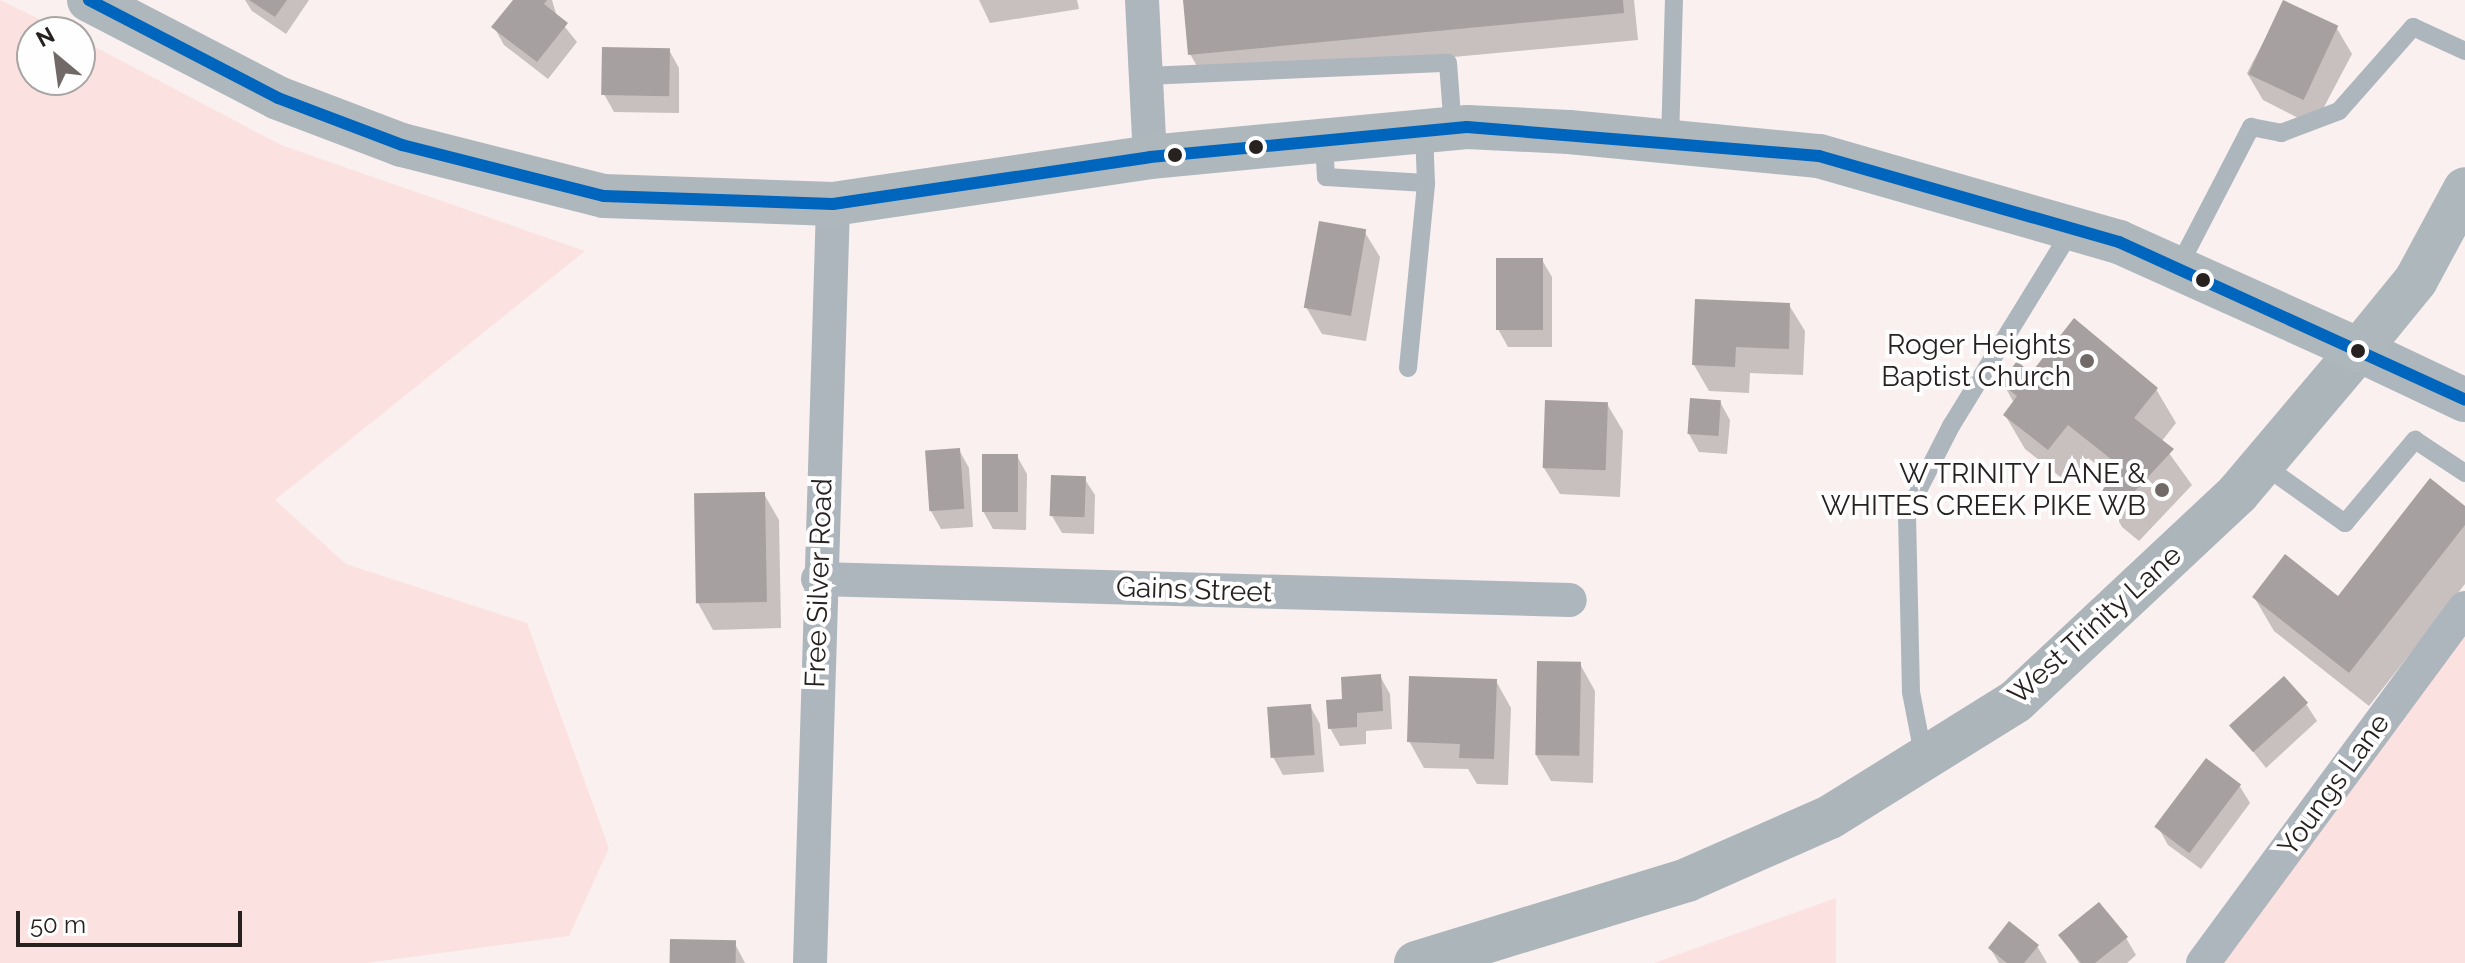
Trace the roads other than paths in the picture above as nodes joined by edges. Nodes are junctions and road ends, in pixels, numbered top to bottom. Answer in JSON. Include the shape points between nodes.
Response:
{"nodes":[{"id":1,"x":89,"y":0,"type":"edge"},
{"id":2,"x":1142,"y":0,"type":"edge"},
{"id":3,"x":1674,"y":0,"type":"edge"},
{"id":4,"x":2465,"y":51,"type":"edge"},
{"id":5,"x":1146,"y":76,"type":"junction"},
{"id":6,"x":1439,"y":130,"type":"junction"},
{"id":7,"x":1324,"y":140,"type":"junction"},
{"id":8,"x":1670,"y":141,"type":"junction"},
{"id":9,"x":1150,"y":157,"type":"junction"},
{"id":10,"x":1426,"y":183,"type":"junction"},
{"id":11,"x":2465,"y":189,"type":"edge"},
{"id":12,"x":833,"y":204,"type":"junction"},
{"id":13,"x":2073,"y":228,"type":"junction"},
{"id":14,"x":2178,"y":268,"type":"junction"},
{"id":15,"x":2359,"y":350,"type":"junction"},
{"id":16,"x":1408,"y":368,"type":"dead end"},
{"id":17,"x":2465,"y":400,"type":"edge"},
{"id":18,"x":2262,"y":464,"type":"junction"},
{"id":19,"x":2465,"y":473,"type":"edge"},
{"id":20,"x":818,"y":579,"type":"junction"},
{"id":21,"x":1570,"y":600,"type":"dead end"},
{"id":22,"x":2465,"y":608,"type":"edge"},
{"id":23,"x":1924,"y":759,"type":"junction"},
{"id":24,"x":810,"y":963,"type":"edge"},
{"id":25,"x":1416,"y":963,"type":"edge"},
{"id":26,"x":2203,"y":963,"type":"edge"}],
"edges":[{"from":1,"to":12,"type":"main road","via":[[278,98],[402,145],[604,196]]},
{"from":2,"to":5,"type":"street"},
{"from":3,"to":8,"type":"lane"},
{"from":4,"to":14,"type":"lane","via":[[2413,27],[2339,111],[2281,133],[2251,127]]},
{"from":5,"to":6,"type":"lane","via":[[1448,63]]},
{"from":5,"to":9,"type":"street"},
{"from":6,"to":7,"type":"main road"},
{"from":6,"to":8,"type":"main road"},
{"from":6,"to":10,"type":"lane"},
{"from":7,"to":9,"type":"main road"},
{"from":7,"to":10,"type":"lane","via":[[1326,177]]},
{"from":8,"to":13,"type":"main road","via":[[1819,156]]},
{"from":9,"to":12,"type":"main road"},
{"from":10,"to":16,"type":"lane"},
{"from":11,"to":15,"type":"main road","name":"West Trinity Lane","via":[[2416,280]]},
{"from":12,"to":20,"type":"street","name":"Free Silver Road"},
{"from":13,"to":14,"type":"main road"},
{"from":13,"to":23,"type":"lane","via":[[1951,426],[1907,512],[1911,692]]},
{"from":14,"to":15,"type":"main road"},
{"from":15,"to":17,"type":"street"},
{"from":15,"to":18,"type":"main road","name":"West Trinity Lane"},
{"from":18,"to":19,"type":"lane","via":[[2345,523],[2415,440]]},
{"from":18,"to":23,"type":"main road","name":"West Trinity Lane","via":[[2238,493],[2016,701]]},
{"from":20,"to":21,"type":"street","name":"Gains Street"},
{"from":20,"to":24,"type":"street","name":"Free Silver Road"},
{"from":22,"to":26,"type":"street","name":"Youngs Lane"},
{"from":23,"to":25,"type":"main road","name":"West Trinity Lane","via":[[1830,817],[1687,880]]}]}
